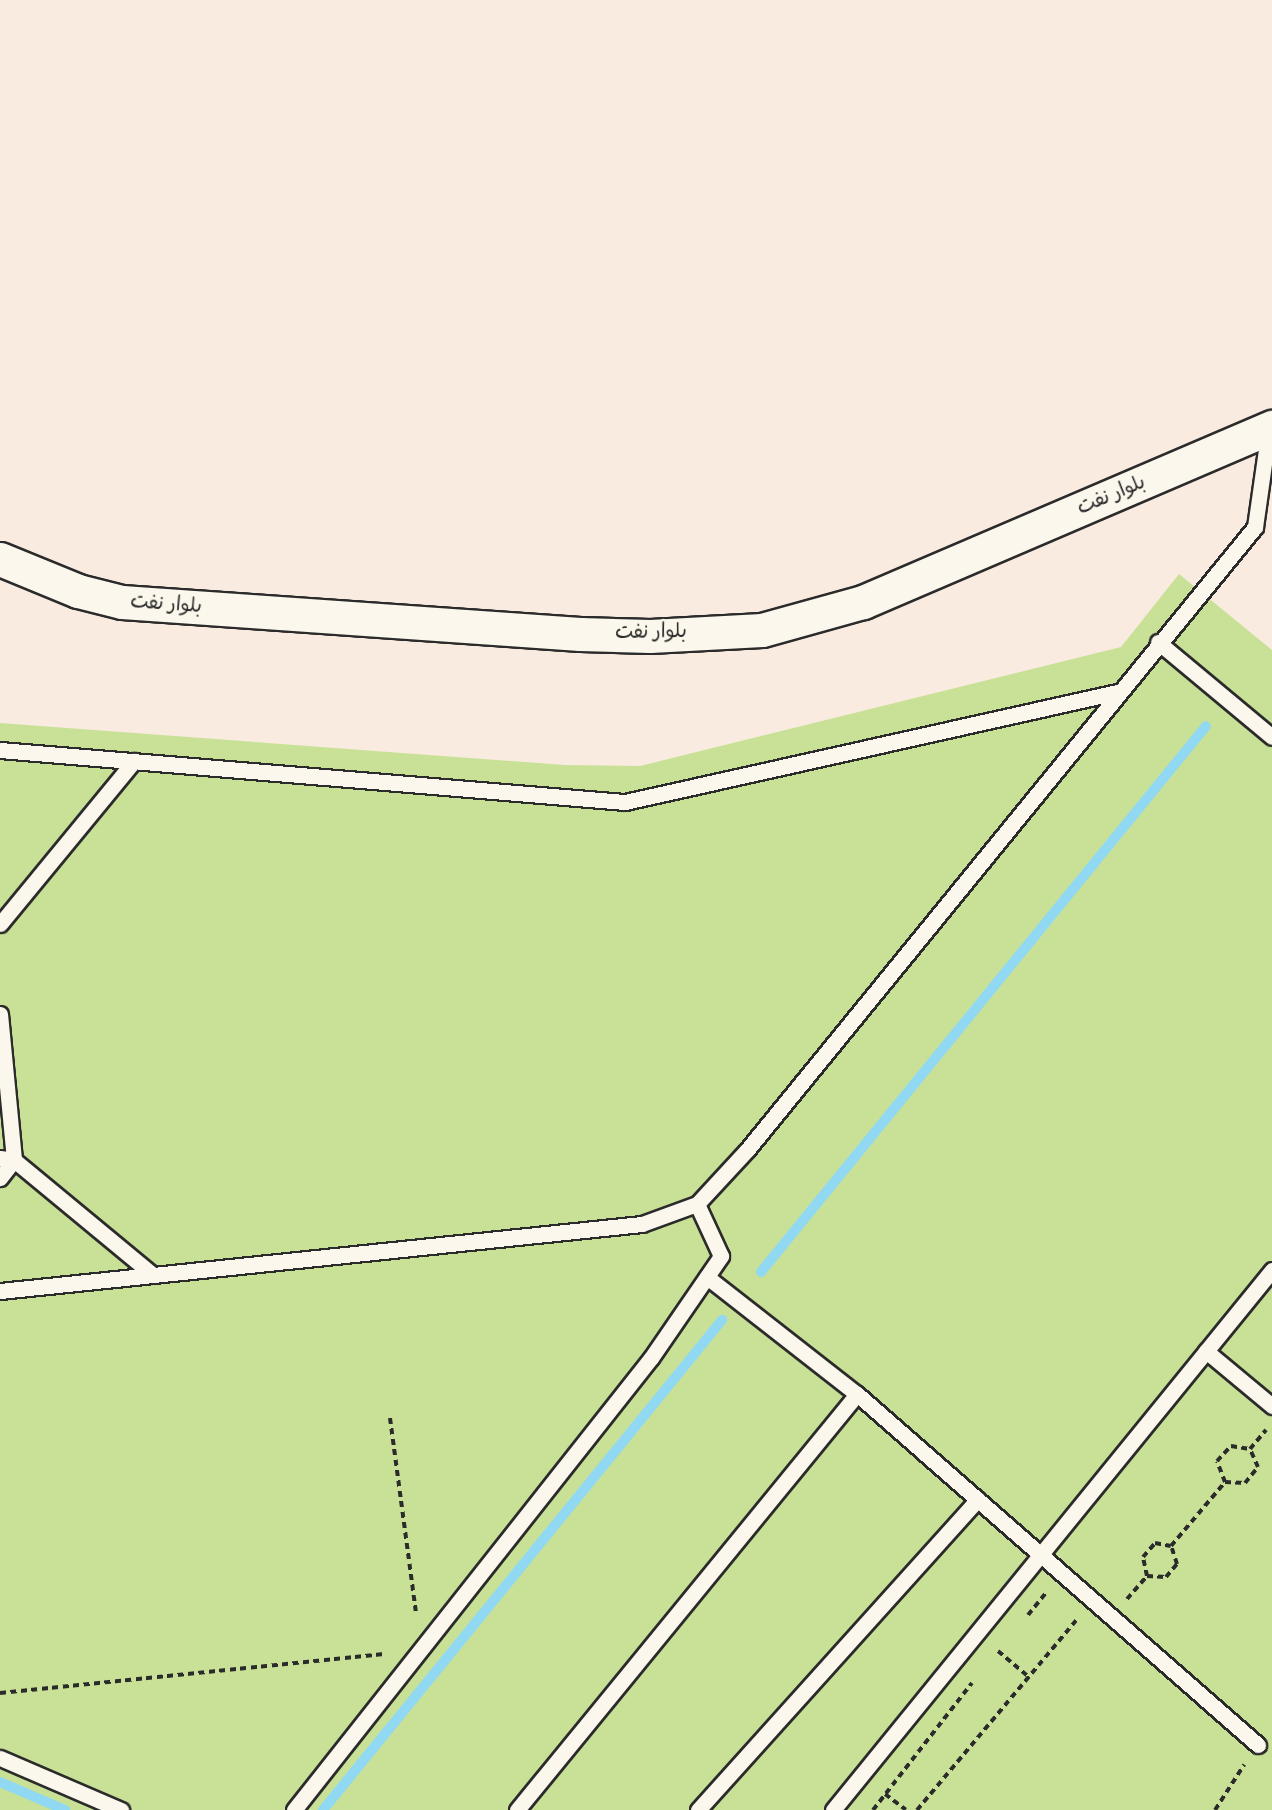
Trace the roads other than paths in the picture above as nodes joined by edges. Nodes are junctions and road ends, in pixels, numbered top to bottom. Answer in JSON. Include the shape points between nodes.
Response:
{"nodes":[{"id":1,"x":1271,"y":427,"type":"edge"},
{"id":2,"x":0,"y":559,"type":"edge"},
{"id":3,"x":1158,"y":642,"type":"junction"},
{"id":4,"x":1117,"y":692,"type":"junction"},
{"id":5,"x":1271,"y":734,"type":"edge"},
{"id":6,"x":0,"y":750,"type":"edge"},
{"id":7,"x":134,"y":761,"type":"junction"},
{"id":8,"x":0,"y":924,"type":"edge"},
{"id":9,"x":0,"y":1014,"type":"edge"},
{"id":10,"x":7,"y":1159,"type":"edge"},
{"id":11,"x":0,"y":1178,"type":"edge"},
{"id":12,"x":696,"y":1204,"type":"junction"},
{"id":13,"x":1272,"y":1270,"type":"edge"},
{"id":14,"x":153,"y":1275,"type":"junction"},
{"id":15,"x":707,"y":1277,"type":"junction"},
{"id":16,"x":0,"y":1291,"type":"edge"},
{"id":17,"x":1206,"y":1351,"type":"junction"},
{"id":18,"x":857,"y":1394,"type":"junction"},
{"id":19,"x":1272,"y":1406,"type":"edge"},
{"id":20,"x":978,"y":1499,"type":"junction"},
{"id":21,"x":1041,"y":1554,"type":"junction"},
{"id":22,"x":1258,"y":1745,"type":"road end"},
{"id":23,"x":0,"y":1758,"type":"edge"},
{"id":24,"x":121,"y":1810,"type":"edge"},
{"id":25,"x":294,"y":1810,"type":"edge"},
{"id":26,"x":517,"y":1810,"type":"edge"},
{"id":27,"x":698,"y":1810,"type":"edge"},
{"id":28,"x":833,"y":1810,"type":"edge"}],
"edges":[{"from":1,"to":2,"type":"street","name":"بلوار نفت","via":[[863,602],[762,630],[650,636],[580,634],[122,602],[78,591]]},
{"from":1,"to":3,"type":"lane","via":[[1255,527]]},
{"from":3,"to":4,"type":"lane"},
{"from":3,"to":5,"type":"lane"},
{"from":4,"to":7,"type":"lane","via":[[625,802]]},
{"from":4,"to":12,"type":"lane","via":[[747,1150]]},
{"from":6,"to":7,"type":"lane"},
{"from":7,"to":8,"type":"lane"},
{"from":9,"to":10,"type":"lane"},
{"from":10,"to":11,"type":"lane"},
{"from":10,"to":14,"type":"lane"},
{"from":12,"to":14,"type":"lane","via":[[642,1224]]},
{"from":12,"to":15,"type":"lane","via":[[721,1256]]},
{"from":13,"to":17,"type":"lane"},
{"from":14,"to":16,"type":"lane"},
{"from":15,"to":18,"type":"lane"},
{"from":15,"to":25,"type":"lane","via":[[651,1358]]},
{"from":17,"to":19,"type":"lane"},
{"from":17,"to":21,"type":"lane"},
{"from":18,"to":20,"type":"lane"},
{"from":18,"to":26,"type":"lane"},
{"from":20,"to":21,"type":"lane"},
{"from":20,"to":27,"type":"lane"},
{"from":21,"to":22,"type":"lane"},
{"from":21,"to":28,"type":"lane"},
{"from":23,"to":24,"type":"lane"}]}
